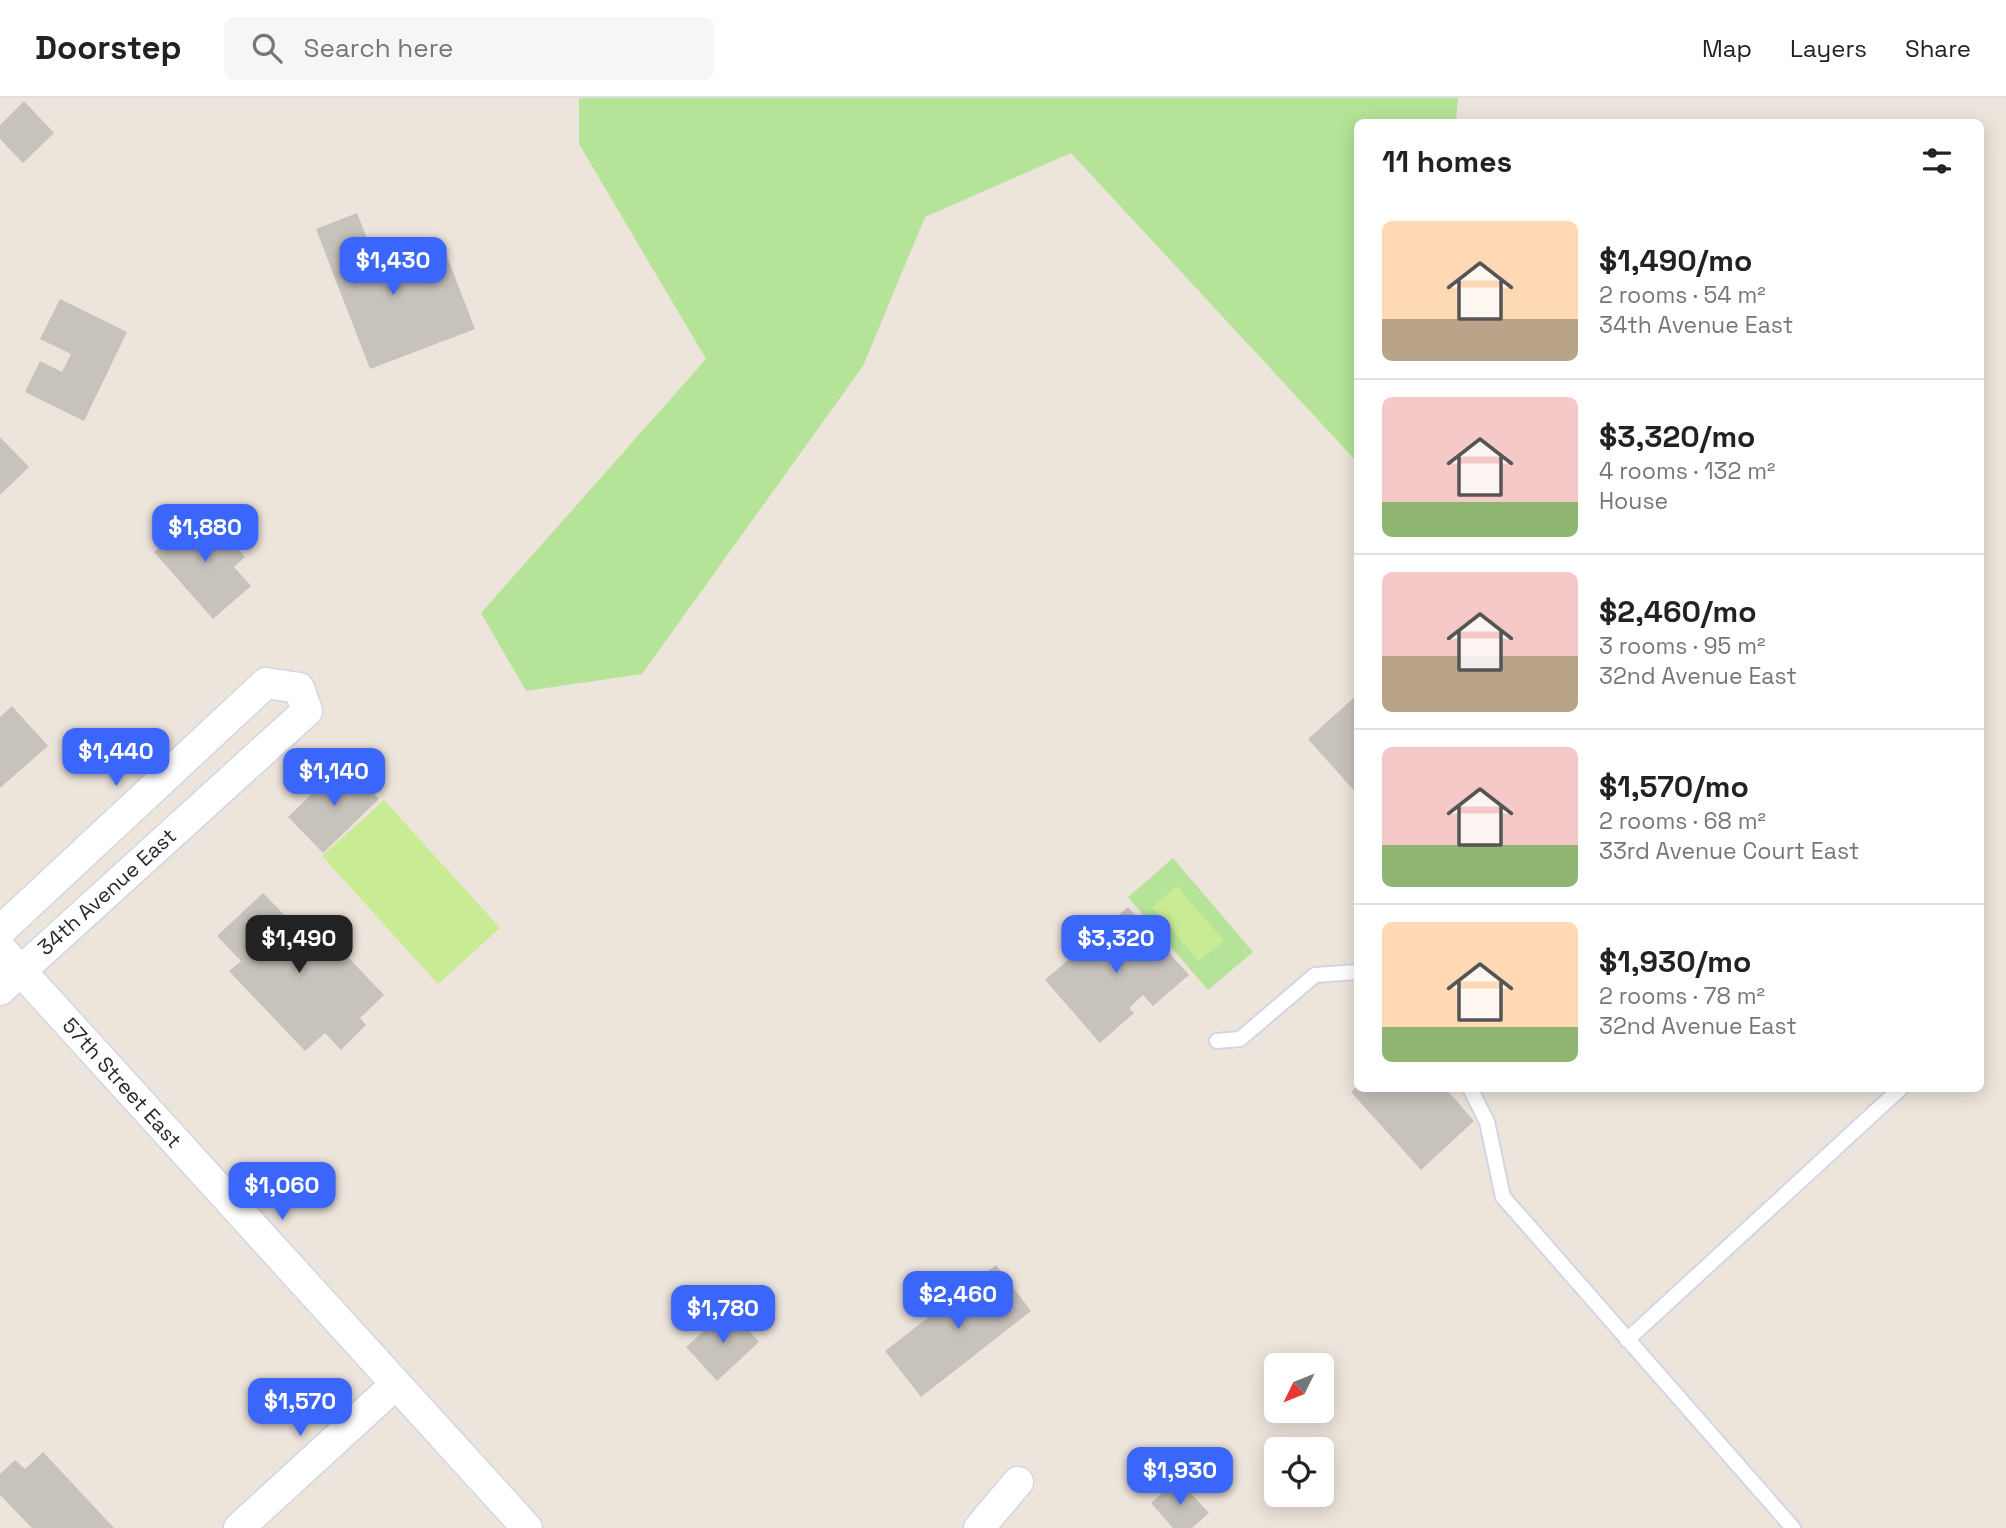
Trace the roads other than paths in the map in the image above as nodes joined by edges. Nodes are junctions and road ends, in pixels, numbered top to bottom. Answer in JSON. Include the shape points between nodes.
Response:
{"nodes":[{"id":1,"x":0,"y":931,"type":"edge"},
{"id":2,"x":0,"y":948,"type":"edge"},
{"id":3,"x":1354,"y":972,"type":"edge"},
{"id":4,"x":10,"y":980,"type":"edge"},
{"id":5,"x":1217,"y":1041,"type":"dead end"},
{"id":6,"x":1472,"y":1092,"type":"edge"},
{"id":7,"x":1897,"y":1092,"type":"edge"},
{"id":8,"x":1627,"y":1340,"type":"junction"},
{"id":9,"x":395,"y":1385,"type":"junction"},
{"id":10,"x":1018,"y":1482,"type":"dead end"},
{"id":11,"x":239,"y":1528,"type":"edge"},
{"id":12,"x":527,"y":1528,"type":"edge"},
{"id":13,"x":979,"y":1528,"type":"edge"},
{"id":14,"x":1793,"y":1528,"type":"edge"}],
"edges":[{"from":1,"to":4,"type":"street","name":"34th Avenue East","via":[[266,683],[299,688],[306,710]]},
{"from":2,"to":4,"type":"street","name":"57th Street East"},
{"from":3,"to":5,"type":"lane","via":[[1315,975],[1240,1039]]},
{"from":4,"to":9,"type":"street","name":"57th Street East"},
{"from":6,"to":8,"type":"lane","via":[[1487,1122],[1503,1197]]},
{"from":7,"to":8,"type":"lane"},
{"from":8,"to":14,"type":"lane"},
{"from":9,"to":11,"type":"street"},
{"from":9,"to":12,"type":"street","name":"57th Street East"},
{"from":10,"to":13,"type":"street"}]}
